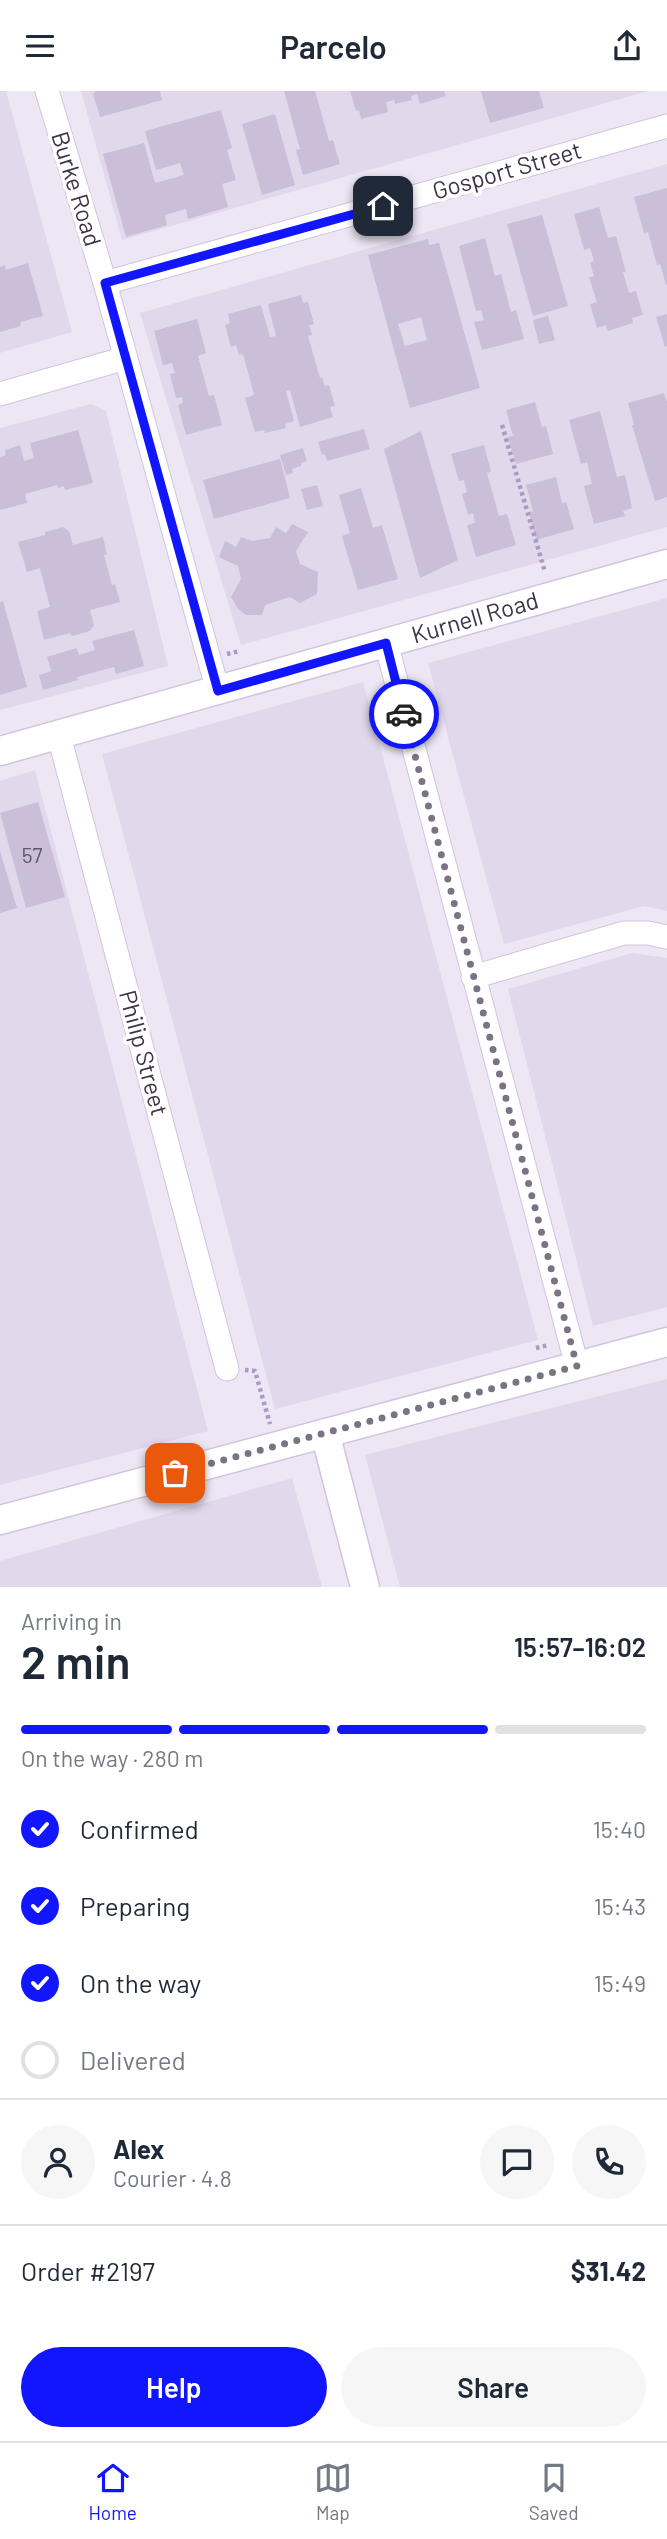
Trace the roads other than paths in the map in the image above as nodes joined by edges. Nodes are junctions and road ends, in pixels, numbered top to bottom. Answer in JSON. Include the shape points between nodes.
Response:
{"nodes":[{"id":1,"x":47,"y":91,"type":"edge"},
{"id":2,"x":667,"y":126,"type":"edge"},
{"id":3,"x":105,"y":283,"type":"junction"},
{"id":4,"x":126,"y":358,"type":"junction"},
{"id":5,"x":0,"y":394,"type":"edge"},
{"id":6,"x":667,"y":564,"type":"edge"},
{"id":7,"x":386,"y":643,"type":"junction"},
{"id":8,"x":218,"y":691,"type":"junction"},
{"id":9,"x":59,"y":736,"type":"junction"},
{"id":10,"x":0,"y":751,"type":"edge"},
{"id":11,"x":667,"y":937,"type":"edge"},
{"id":12,"x":473,"y":977,"type":"junction"},
{"id":13,"x":667,"y":1342,"type":"edge"},
{"id":14,"x":577,"y":1366,"type":"junction"},
{"id":15,"x":227,"y":1369,"type":"road end"},
{"id":16,"x":325,"y":1433,"type":"junction"},
{"id":17,"x":0,"y":1520,"type":"edge"},
{"id":18,"x":365,"y":1587,"type":"edge"}],
"edges":[{"from":1,"to":3,"type":"street","name":"Burke Road"},
{"from":2,"to":3,"type":"street","name":"Gosport Street"},
{"from":3,"to":4,"type":"street","name":"Burke Road"},
{"from":4,"to":5,"type":"street"},
{"from":4,"to":8,"type":"street","name":"Burke Road"},
{"from":6,"to":7,"type":"street","name":"Kurnell Road"},
{"from":7,"to":8,"type":"street","name":"Kurnell Road"},
{"from":7,"to":12,"type":"street"},
{"from":8,"to":9,"type":"street","name":"Kurnell Road"},
{"from":9,"to":10,"type":"street","name":"Kurnell Road"},
{"from":9,"to":15,"type":"street","name":"Philip Street"},
{"from":11,"to":12,"type":"street","via":[[624,933]]},
{"from":12,"to":14,"type":"street"},
{"from":13,"to":14,"type":"street"},
{"from":14,"to":16,"type":"street"},
{"from":16,"to":17,"type":"street"},
{"from":16,"to":18,"type":"street"}]}
